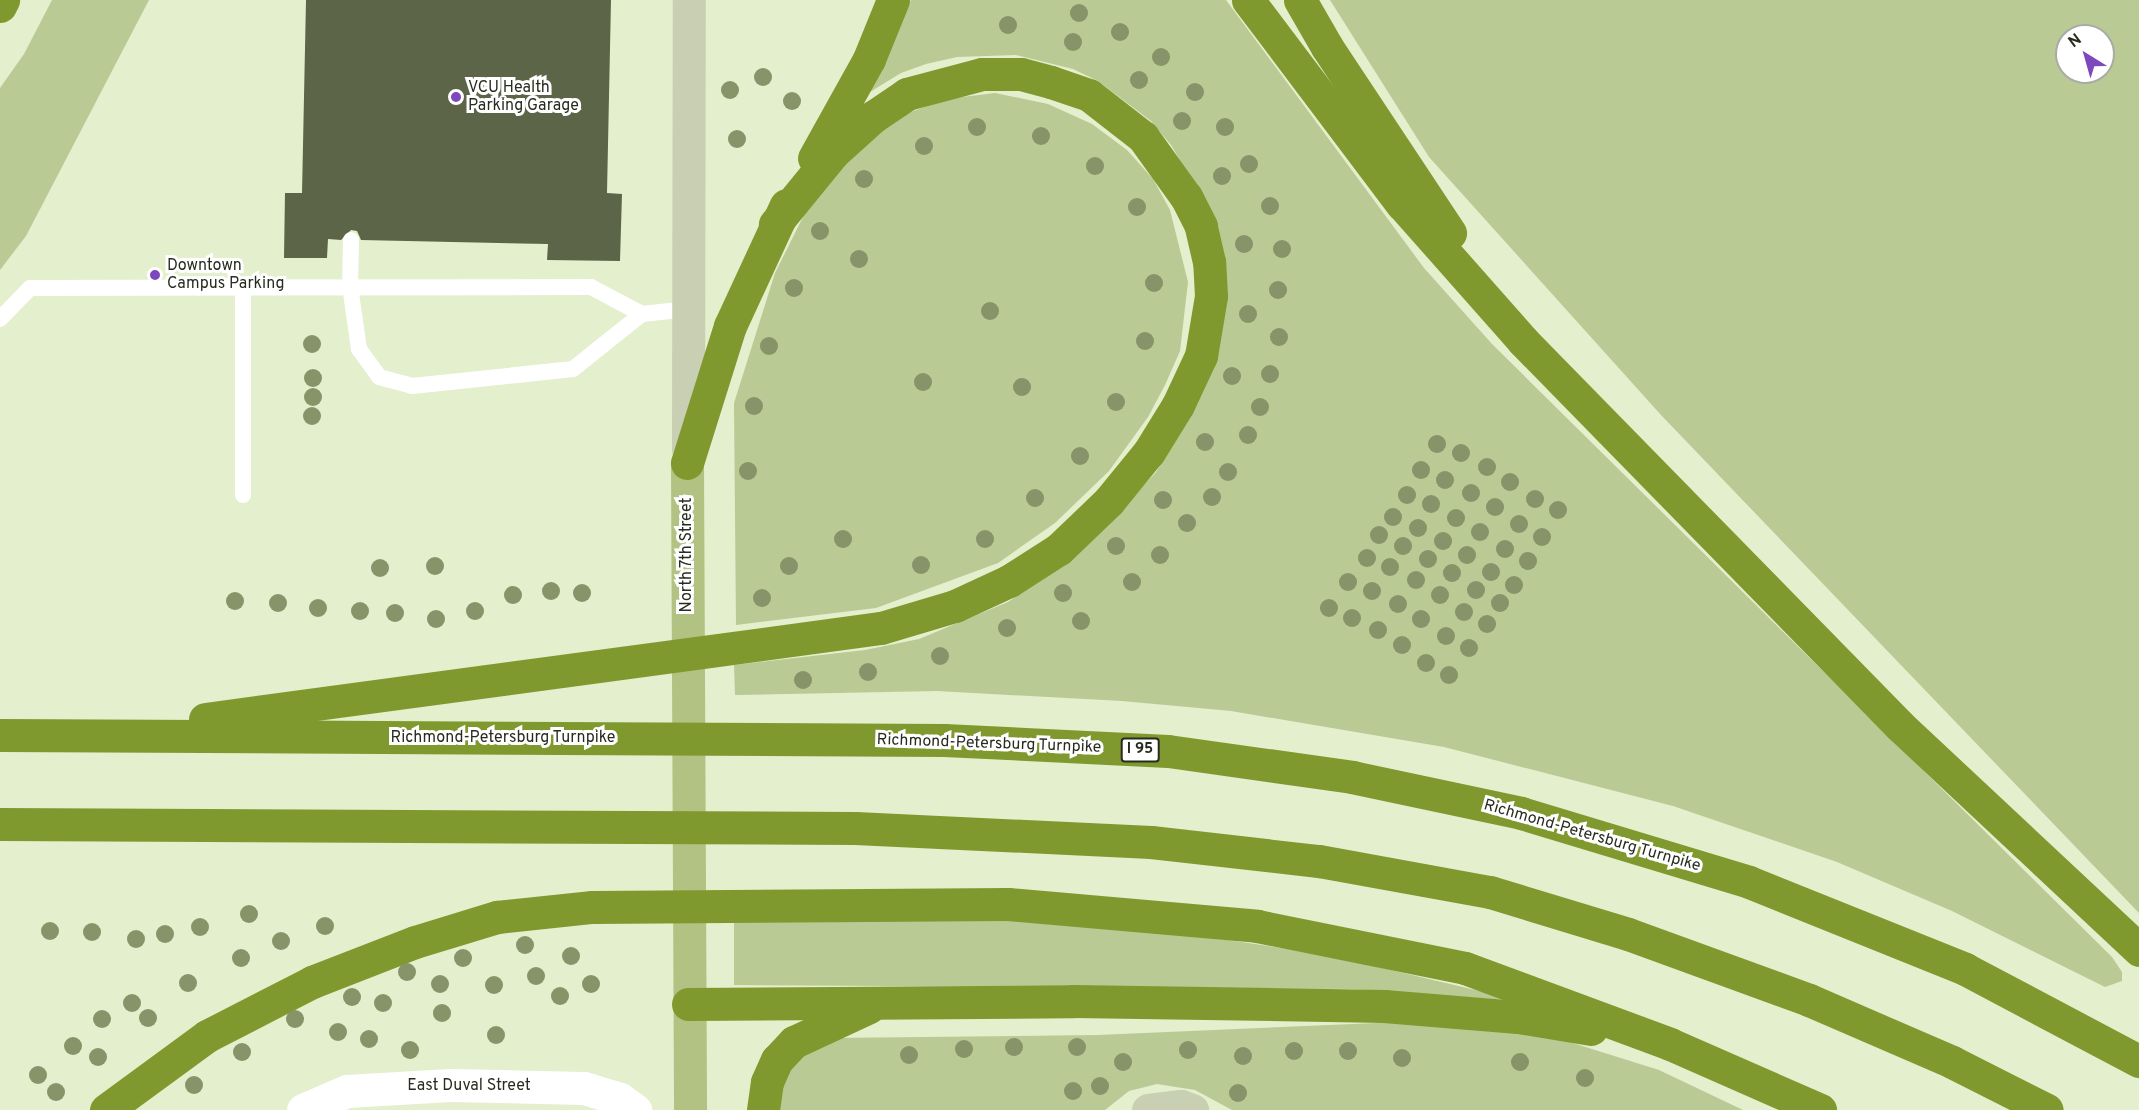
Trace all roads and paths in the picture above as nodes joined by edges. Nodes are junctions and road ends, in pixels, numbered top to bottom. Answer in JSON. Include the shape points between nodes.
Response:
{"nodes":[{"id":1,"x":3,"y":0,"type":"edge"},
{"id":2,"x":689,"y":0,"type":"edge"},
{"id":3,"x":893,"y":0,"type":"edge"},
{"id":4,"x":1248,"y":0,"type":"edge"},
{"id":5,"x":1300,"y":0,"type":"edge"},
{"id":6,"x":0,"y":6,"type":"edge"},
{"id":7,"x":775,"y":224,"type":"junction"},
{"id":8,"x":351,"y":240,"type":"dead end"},
{"id":9,"x":350,"y":286,"type":"junction"},
{"id":10,"x":243,"y":287,"type":"junction"},
{"id":11,"x":688,"y":309,"type":"junction"},
{"id":12,"x":642,"y":314,"type":"junction"},
{"id":13,"x":0,"y":319,"type":"edge"},
{"id":14,"x":1523,"y":341,"type":"junction"},
{"id":15,"x":687,"y":463,"type":"junction"},
{"id":16,"x":243,"y":495,"type":"dead end"},
{"id":17,"x":0,"y":735,"type":"edge"},
{"id":18,"x":86,"y":736,"type":"junction"},
{"id":19,"x":0,"y":824,"type":"edge"},
{"id":20,"x":2139,"y":950,"type":"edge"},
{"id":21,"x":688,"y":994,"type":"junction"},
{"id":22,"x":888,"y":1000,"type":"junction"},
{"id":23,"x":1670,"y":1044,"type":"junction"},
{"id":24,"x":2139,"y":1061,"type":"edge"},
{"id":25,"x":106,"y":1110,"type":"edge"},
{"id":26,"x":303,"y":1110,"type":"edge"},
{"id":27,"x":635,"y":1110,"type":"edge"},
{"id":28,"x":690,"y":1110,"type":"edge"},
{"id":29,"x":764,"y":1110,"type":"edge"},
{"id":30,"x":1148,"y":1110,"type":"edge"},
{"id":31,"x":1192,"y":1110,"type":"edge"},
{"id":32,"x":1820,"y":1110,"type":"edge"},
{"id":33,"x":2047,"y":1110,"type":"edge"}],
"edges":[{"from":1,"to":6,"type":"highway"},
{"from":2,"to":11,"type":"main road","name":"North 7th Street"},
{"from":3,"to":7,"type":"highway","via":[[853,91]]},
{"from":4,"to":14,"type":"highway","via":[[1402,204]]},
{"from":5,"to":14,"type":"highway","via":[[1370,114]]},
{"from":7,"to":15,"type":"highway","via":[[730,326]]},
{"from":7,"to":18,"type":"highway","via":[[833,153],[874,116],[908,94],[982,74],[1021,74],[1051,82],[1089,95],[1143,137],[1186,197],[1201,226],[1209,262],[1211,296],[1201,356],[1178,405],[1149,452],[1109,501],[1059,549],[1009,580],[955,606],[881,628]]},
{"from":8,"to":9,"type":"lane"},
{"from":9,"to":10,"type":"lane"},
{"from":9,"to":12,"type":"lane","via":[[591,287]]},
{"from":9,"to":12,"type":"lane","via":[[359,349],[379,377],[412,386],[573,369]]},
{"from":10,"to":13,"type":"lane","via":[[30,288]]},
{"from":10,"to":16,"type":"lane"},
{"from":11,"to":12,"type":"lane"},
{"from":11,"to":15,"type":"main road","name":"North 7th Street"},
{"from":14,"to":20,"type":"highway","via":[[1900,726]]},
{"from":15,"to":21,"type":"main road","name":"North 7th Street"},
{"from":17,"to":18,"type":"highway","name":"Richmond-Petersburg Turnpike","number":"I 95"},
{"from":18,"to":24,"type":"highway","name":"Richmond-Petersburg Turnpike","number":"I 95","via":[[944,740],[1168,751],[1352,777],[1521,813],[1749,882],[1965,969]]},
{"from":19,"to":33,"type":"highway","via":[[855,828],[1151,843],[1319,861],[1490,892],[1628,934],[1809,1000],[1952,1062]]},
{"from":21,"to":22,"type":"highway"},
{"from":21,"to":28,"type":"main road","name":"North 7th Street"},
{"from":22,"to":23,"type":"highway","via":[[1450,1009]]},
{"from":22,"to":29,"type":"highway","via":[[794,1042],[772,1071]]},
{"from":23,"to":25,"type":"highway","via":[[1465,968],[1257,926],[1008,903],[592,907],[497,917],[415,942],[312,982],[207,1036]]},
{"from":23,"to":32,"type":"highway"},
{"from":26,"to":27,"type":"street","name":"East Duval Street","via":[[347,1091],[450,1085],[584,1088],[620,1099]]},
{"from":30,"to":31,"type":"main road","via":[[1180,1106]]}]}
